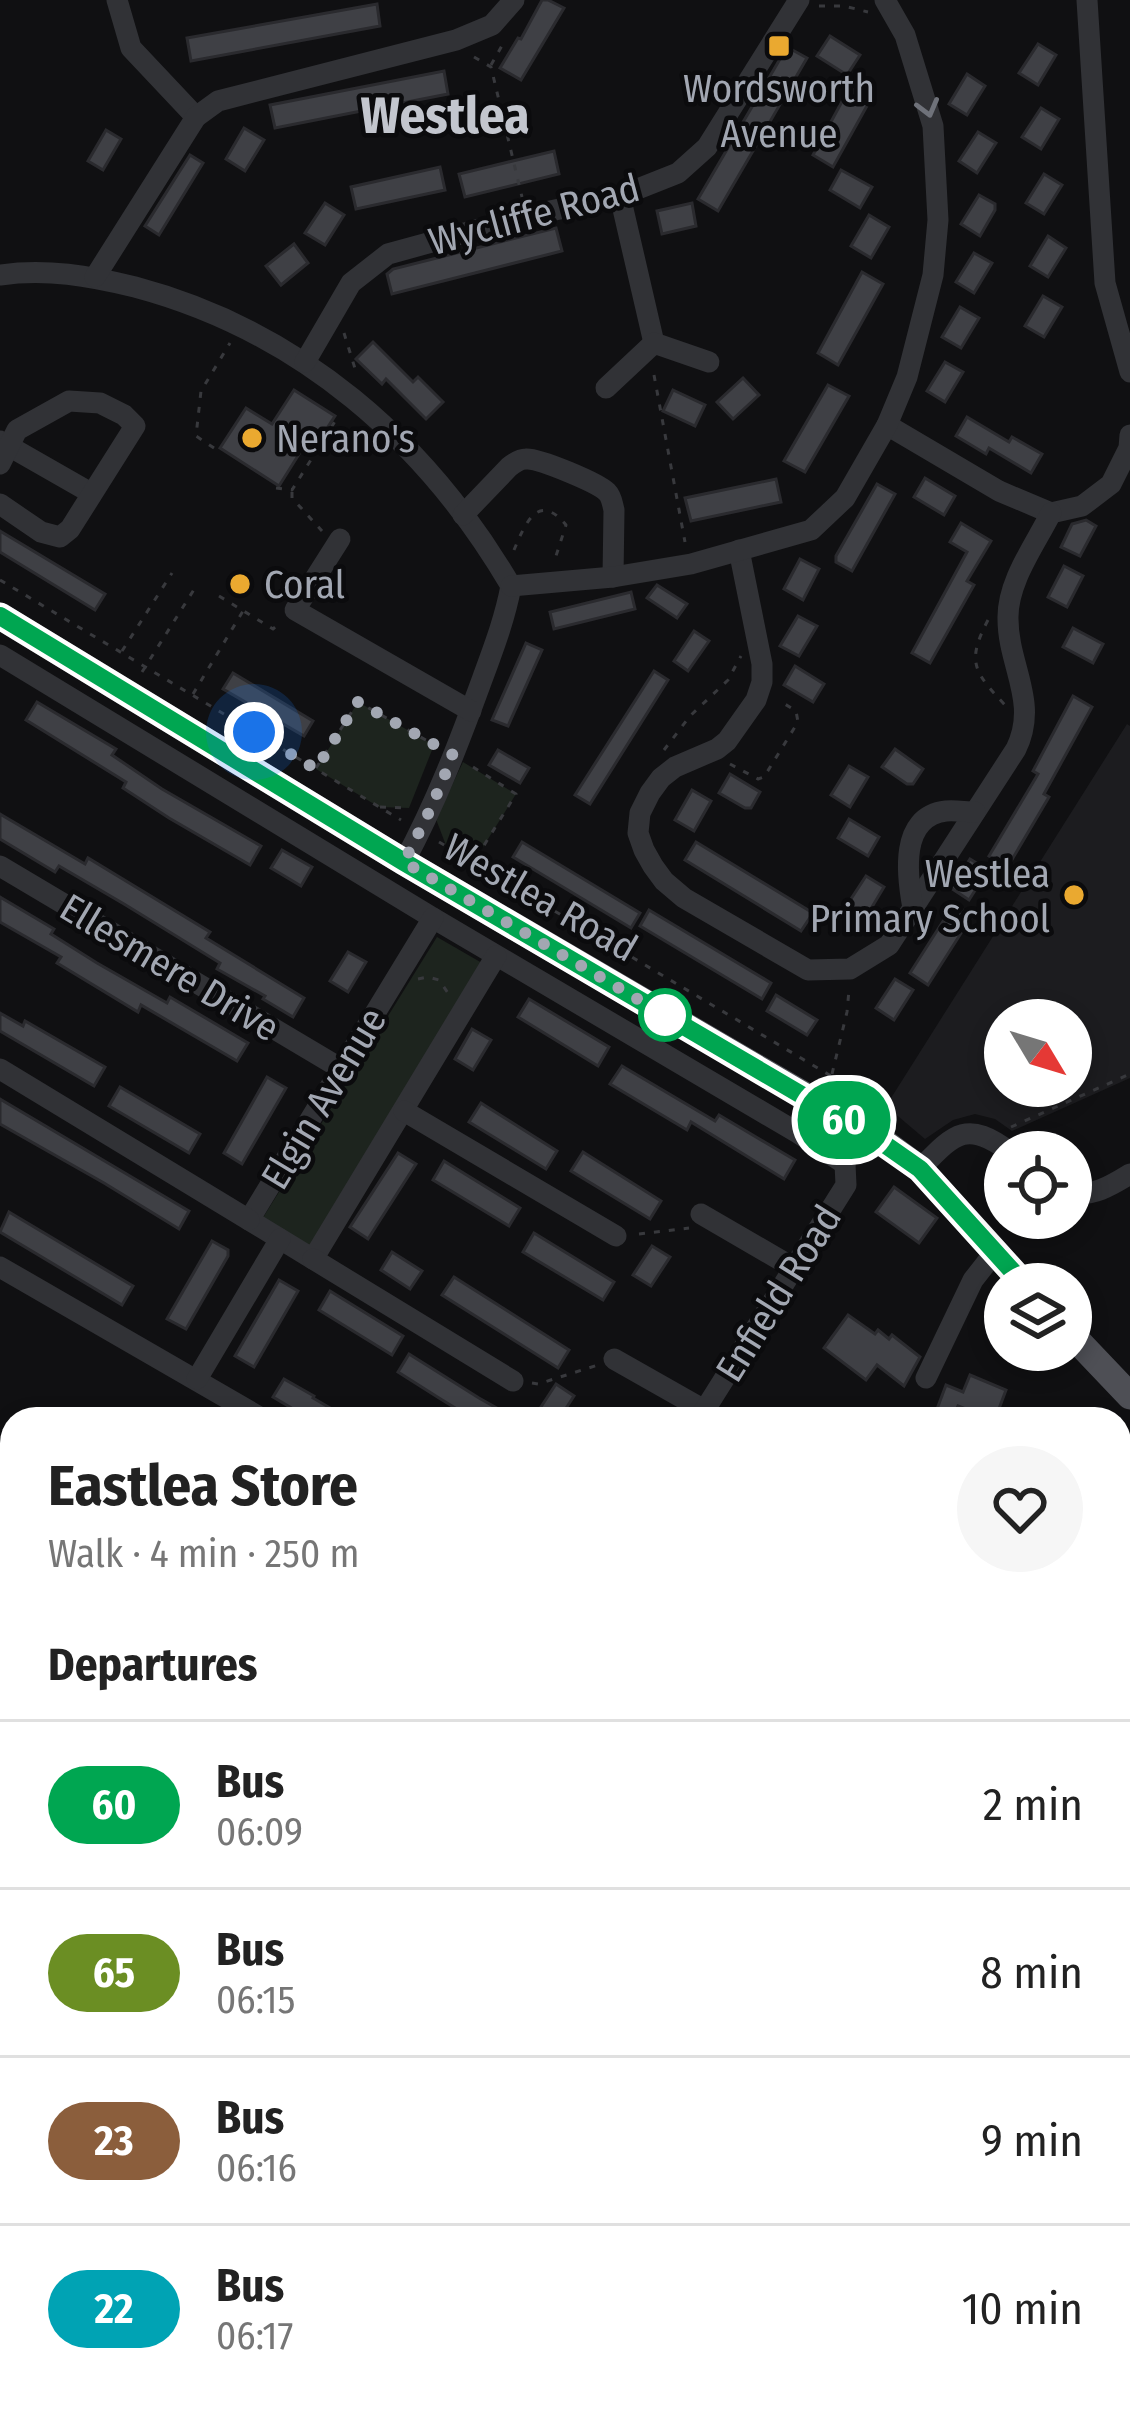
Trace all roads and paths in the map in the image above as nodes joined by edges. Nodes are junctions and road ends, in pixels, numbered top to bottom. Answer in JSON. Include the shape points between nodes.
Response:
{"nodes":[{"id":1,"x":117,"y":0,"type":"edge"},
{"id":2,"x":514,"y":0,"type":"edge"},
{"id":3,"x":1087,"y":0,"type":"edge"},
{"id":4,"x":795,"y":5,"type":"edge"},
{"id":5,"x":879,"y":7,"type":"edge"},
{"id":6,"x":456,"y":40,"type":"junction"},
{"id":7,"x":196,"y":117,"type":"junction"},
{"id":8,"x":620,"y":196,"type":"junction"},
{"id":9,"x":527,"y":216,"type":"junction"},
{"id":10,"x":0,"y":275,"type":"edge"},
{"id":11,"x":94,"y":277,"type":"junction"},
{"id":12,"x":240,"y":326,"type":"junction"},
{"id":13,"x":654,"y":344,"type":"junction"},
{"id":14,"x":305,"y":362,"type":"junction"},
{"id":15,"x":710,"y":362,"type":"dead end"},
{"id":16,"x":1130,"y":372,"type":"edge"},
{"id":17,"x":606,"y":388,"type":"dead end"},
{"id":18,"x":887,"y":425,"type":"junction"},
{"id":19,"x":1130,"y":435,"type":"edge"},
{"id":20,"x":214,"y":448,"type":"dead end"},
{"id":21,"x":3,"y":450,"type":"edge"},
{"id":22,"x":1112,"y":484,"type":"junction"},
{"id":23,"x":292,"y":490,"type":"dead end"},
{"id":24,"x":91,"y":493,"type":"junction"},
{"id":25,"x":1130,"y":501,"type":"edge"},
{"id":26,"x":0,"y":504,"type":"edge"},
{"id":27,"x":1051,"y":513,"type":"junction"},
{"id":28,"x":463,"y":515,"type":"junction"},
{"id":29,"x":338,"y":542,"type":"joint"},
{"id":30,"x":739,"y":550,"type":"junction"},
{"id":31,"x":496,"y":562,"type":"junction"},
{"id":32,"x":691,"y":564,"type":"junction"},
{"id":33,"x":172,"y":573,"type":"dead end"},
{"id":34,"x":613,"y":577,"type":"junction"},
{"id":35,"x":0,"y":580,"type":"edge"},
{"id":36,"x":546,"y":583,"type":"junction"},
{"id":37,"x":511,"y":586,"type":"junction"},
{"id":38,"x":195,"y":588,"type":"dead end"},
{"id":39,"x":219,"y":596,"type":"dead end"},
{"id":40,"x":243,"y":610,"type":"junction"},
{"id":41,"x":296,"y":610,"type":"junction"},
{"id":42,"x":7,"y":621,"type":"edge"},
{"id":43,"x":754,"y":621,"type":"junction"},
{"id":44,"x":121,"y":652,"type":"junction"},
{"id":45,"x":0,"y":653,"type":"edge"},
{"id":46,"x":146,"y":667,"type":"junction"},
{"id":47,"x":762,"y":682,"type":"junction"},
{"id":48,"x":129,"y":694,"type":"junction"},
{"id":49,"x":192,"y":695,"type":"junction"},
{"id":50,"x":471,"y":711,"type":"junction"},
{"id":51,"x":717,"y":749,"type":"junction"},
{"id":52,"x":453,"y":755,"type":"junction"},
{"id":53,"x":656,"y":762,"type":"dead end"},
{"id":54,"x":316,"y":769,"type":"junction"},
{"id":55,"x":975,"y":812,"type":"junction"},
{"id":56,"x":896,"y":816,"type":"dead end"},
{"id":57,"x":401,"y":820,"type":"dead end"},
{"id":58,"x":916,"y":829,"type":"junction"},
{"id":59,"x":436,"y":841,"type":"dead end"},
{"id":60,"x":404,"y":862,"type":"junction"},
{"id":61,"x":473,"y":863,"type":"junction"},
{"id":62,"x":0,"y":866,"type":"edge"},
{"id":63,"x":913,"y":908,"type":"junction"},
{"id":64,"x":433,"y":918,"type":"junction"},
{"id":65,"x":496,"y":956,"type":"junction"},
{"id":66,"x":850,"y":969,"type":"junction"},
{"id":67,"x":448,"y":991,"type":"dead end"},
{"id":68,"x":386,"y":995,"type":"junction"},
{"id":69,"x":741,"y":1060,"type":"junction"},
{"id":70,"x":340,"y":1068,"type":"junction"},
{"id":71,"x":0,"y":1069,"type":"edge"},
{"id":72,"x":1130,"y":1074,"type":"edge"},
{"id":73,"x":831,"y":1076,"type":"junction"},
{"id":74,"x":724,"y":1089,"type":"junction"},
{"id":75,"x":404,"y":1111,"type":"junction"},
{"id":76,"x":1007,"y":1131,"type":"edge"},
{"id":77,"x":892,"y":1135,"type":"junction"},
{"id":78,"x":984,"y":1139,"type":"edge"},
{"id":79,"x":845,"y":1164,"type":"junction"},
{"id":80,"x":920,"y":1169,"type":"junction"},
{"id":81,"x":1130,"y":1174,"type":"edge"},
{"id":82,"x":1092,"y":1193,"type":"edge"},
{"id":83,"x":707,"y":1218,"type":"joint"},
{"id":84,"x":249,"y":1220,"type":"junction"},
{"id":85,"x":616,"y":1236,"type":"joint"},
{"id":86,"x":280,"y":1238,"type":"junction"},
{"id":87,"x":994,"y":1252,"type":"junction"},
{"id":88,"x":313,"y":1259,"type":"junction"},
{"id":89,"x":1004,"y":1263,"type":"edge"},
{"id":90,"x":0,"y":1267,"type":"edge"},
{"id":91,"x":794,"y":1268,"type":"junction"},
{"id":92,"x":1092,"y":1356,"type":"edge"},
{"id":93,"x":614,"y":1360,"type":"joint"},
{"id":94,"x":926,"y":1378,"type":"dead end"},
{"id":95,"x":197,"y":1379,"type":"junction"},
{"id":96,"x":513,"y":1381,"type":"joint"},
{"id":97,"x":1130,"y":1396,"type":"edge"},
{"id":98,"x":243,"y":1407,"type":"edge"},
{"id":99,"x":688,"y":1407,"type":"edge"},
{"id":100,"x":706,"y":1407,"type":"edge"}],
"edges":[{"from":1,"to":7,"type":"street","via":[[130,48]]},
{"from":2,"to":6,"type":"street","via":[[492,25]]},
{"from":3,"to":16,"type":"street","via":[[1105,283]]},
{"from":4,"to":5,"type":"path"},
{"from":4,"to":8,"type":"street","name":"Wycliffe Road","via":[[707,147],[679,172]]},
{"from":5,"to":18,"type":"street","one_way":true,"via":[[905,35],[933,125],[938,220],[933,275]]},
{"from":6,"to":7,"type":"street","via":[[218,101]]},
{"from":6,"to":9,"type":"path","via":[[490,67]]},
{"from":7,"to":11,"type":"street"},
{"from":8,"to":9,"type":"street","name":"Wycliffe Road"},
{"from":8,"to":13,"type":"street"},
{"from":9,"to":14,"type":"street","name":"Wycliffe Road","via":[[388,254],[351,283]]},
{"from":10,"to":11,"type":"street"},
{"from":11,"to":12,"type":"street"},
{"from":12,"to":14,"type":"street"},
{"from":12,"to":20,"type":"path","via":[[201,391],[196,436]]},
{"from":13,"to":15,"type":"street"},
{"from":13,"to":17,"type":"street"},
{"from":13,"to":32,"type":"path"},
{"from":14,"to":28,"type":"street","via":[[416,455]]},
{"from":18,"to":27,"type":"street"},
{"from":18,"to":30,"type":"street","via":[[845,498],[811,530]]},
{"from":19,"to":22,"type":"street"},
{"from":21,"to":24,"type":"street"},
{"from":21,"to":24,"type":"street","via":[[16,430],[69,401],[100,403],[135,426]]},
{"from":22,"to":25,"type":"street"},
{"from":22,"to":27,"type":"street","via":[[1082,506]]},
{"from":23,"to":29,"type":"path"},
{"from":24,"to":26,"type":"street","via":[[60,537]]},
{"from":27,"to":55,"type":"street","via":[[1007,616],[1026,728]]},
{"from":28,"to":31,"type":"street"},
{"from":28,"to":34,"type":"street","via":[[509,467],[536,460],[602,488],[611,500]]},
{"from":29,"to":41,"type":"street"},
{"from":30,"to":32,"type":"street"},
{"from":30,"to":43,"type":"street"},
{"from":31,"to":36,"type":"path","via":[[514,551],[532,515],[556,514],[565,534]]},
{"from":31,"to":37,"type":"street"},
{"from":32,"to":34,"type":"street"},
{"from":33,"to":44,"type":"path"},
{"from":34,"to":36,"type":"street"},
{"from":35,"to":44,"type":"path"},
{"from":36,"to":37,"type":"street"},
{"from":37,"to":50,"type":"street"},
{"from":38,"to":46,"type":"path"},
{"from":39,"to":40,"type":"path"},
{"from":40,"to":41,"type":"path","via":[[273,628]]},
{"from":40,"to":49,"type":"path"},
{"from":41,"to":50,"type":"street"},
{"from":42,"to":45,"type":"street"},
{"from":42,"to":48,"type":"main road","name":"Westlea Road"},
{"from":43,"to":47,"type":"street"},
{"from":43,"to":53,"type":"path","via":[[728,680]]},
{"from":44,"to":46,"type":"path"},
{"from":45,"to":64,"type":"street"},
{"from":46,"to":48,"type":"path"},
{"from":46,"to":49,"type":"path"},
{"from":47,"to":51,"type":"street"},
{"from":47,"to":51,"type":"path","via":[[799,716],[767,773],[758,779]]},
{"from":48,"to":60,"type":"main road","name":"Westlea Road"},
{"from":49,"to":54,"type":"path"},
{"from":50,"to":52,"type":"street"},
{"from":51,"to":66,"type":"street","via":[[675,767],[650,793],[638,833],[653,866],[684,898],[808,970]]},
{"from":52,"to":54,"type":"path","via":[[358,702]]},
{"from":52,"to":60,"type":"street"},
{"from":52,"to":61,"type":"path","via":[[516,794]]},
{"from":54,"to":57,"type":"path"},
{"from":55,"to":58,"type":"street","via":[[944,811]]},
{"from":55,"to":63,"type":"street"},
{"from":56,"to":58,"type":"street"},
{"from":58,"to":63,"type":"street","via":[[908,872]]},
{"from":59,"to":61,"type":"path"},
{"from":60,"to":69,"type":"main road","name":"Westlea Road"},
{"from":61,"to":73,"type":"path"},
{"from":62,"to":70,"type":"street","name":"Ellesmere Drive"},
{"from":63,"to":66,"type":"street","via":[[889,945]]},
{"from":64,"to":65,"type":"street"},
{"from":64,"to":68,"type":"street","name":"Elgin Avenue"},
{"from":65,"to":74,"type":"street"},
{"from":65,"to":75,"type":"street","name":"Elgin Avenue"},
{"from":66,"to":73,"type":"path"},
{"from":67,"to":68,"type":"path","via":[[428,977],[399,1002]]},
{"from":68,"to":70,"type":"street","name":"Elgin Avenue"},
{"from":69,"to":74,"type":"street"},
{"from":69,"to":77,"type":"main road","name":"Westlea Road"},
{"from":70,"to":84,"type":"street","name":"Elgin Avenue"},
{"from":71,"to":84,"type":"street"},
{"from":72,"to":76,"type":"path"},
{"from":73,"to":77,"type":"path","via":[[875,1104]]},
{"from":74,"to":79,"type":"street"},
{"from":75,"to":85,"type":"street"},
{"from":75,"to":88,"type":"street","name":"Elgin Avenue"},
{"from":77,"to":79,"type":"street"},
{"from":77,"to":80,"type":"main road","name":"Westlea Road"},
{"from":78,"to":80,"type":"street","via":[[955,1137]]},
{"from":79,"to":91,"type":"street","name":"Enfield Road","via":[[846,1184]]},
{"from":80,"to":87,"type":"main road","name":"Westlea Road"},
{"from":81,"to":82,"type":"street"},
{"from":83,"to":85,"type":"path","via":[[701,1226]]},
{"from":83,"to":91,"type":"street"},
{"from":84,"to":86,"type":"street","name":"Elgin Avenue"},
{"from":86,"to":88,"type":"street","name":"Elgin Avenue"},
{"from":86,"to":95,"type":"street"},
{"from":87,"to":89,"type":"main road","name":"Westlea Road"},
{"from":87,"to":94,"type":"street"},
{"from":88,"to":96,"type":"street"},
{"from":90,"to":95,"type":"street"},
{"from":91,"to":100,"type":"street","name":"Enfield Road"},
{"from":92,"to":97,"type":"main road"},
{"from":93,"to":96,"type":"path","via":[[538,1384]]},
{"from":93,"to":99,"type":"street"},
{"from":95,"to":98,"type":"street"}]}
